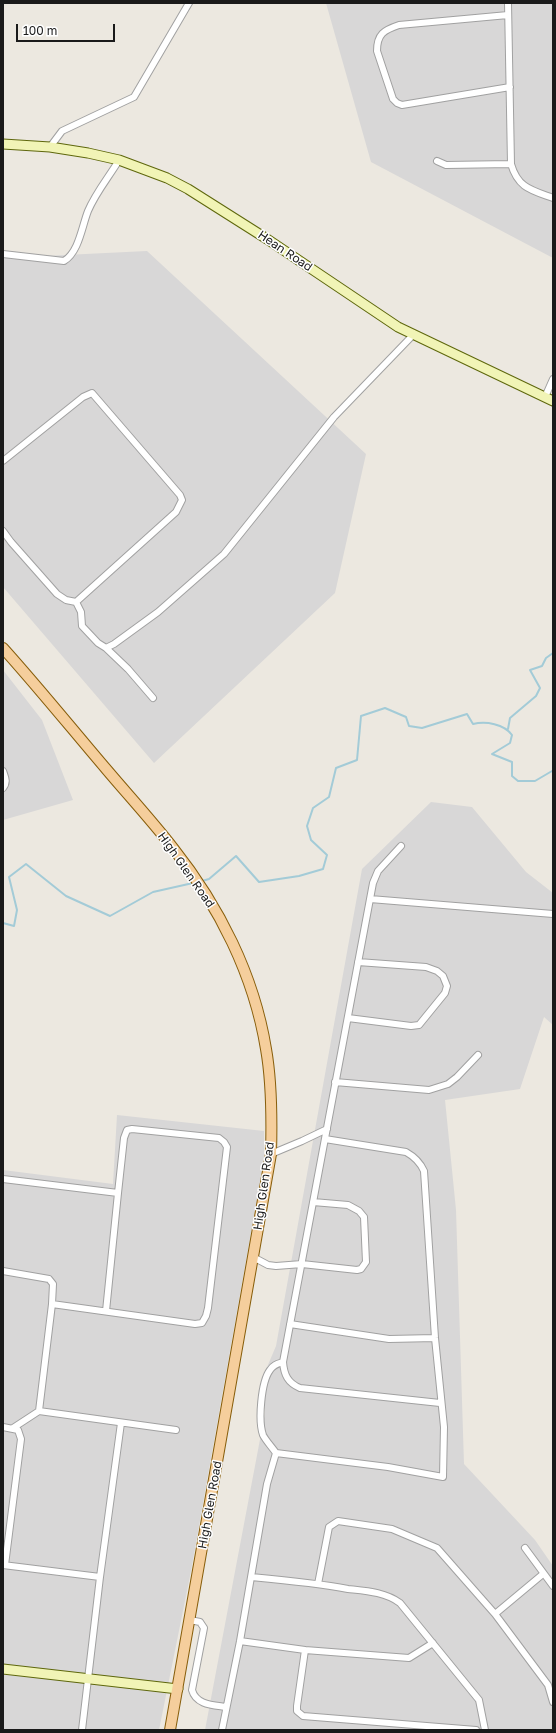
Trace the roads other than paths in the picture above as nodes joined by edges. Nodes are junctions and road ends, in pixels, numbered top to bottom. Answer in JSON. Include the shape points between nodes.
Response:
{"nodes":[{"id":1,"x":189,"y":3,"type":"edge"},
{"id":2,"x":508,"y":3,"type":"edge"},
{"id":3,"x":508,"y":15,"type":"junction"},
{"id":4,"x":510,"y":87,"type":"junction"},
{"id":5,"x":3,"y":144,"type":"edge"},
{"id":6,"x":50,"y":147,"type":"junction"},
{"id":7,"x":119,"y":160,"type":"junction"},
{"id":8,"x":437,"y":161,"type":"dead end"},
{"id":9,"x":511,"y":164,"type":"junction"},
{"id":10,"x":553,"y":198,"type":"edge"},
{"id":11,"x":3,"y":254,"type":"edge"},
{"id":12,"x":414,"y":334,"type":"junction"},
{"id":13,"x":553,"y":379,"type":"edge"},
{"id":14,"x":549,"y":399,"type":"edge"},
{"id":15,"x":3,"y":461,"type":"edge"},
{"id":16,"x":3,"y":531,"type":"edge"},
{"id":17,"x":76,"y":602,"type":"junction"},
{"id":18,"x":3,"y":648,"type":"edge"},
{"id":19,"x":106,"y":648,"type":"junction"},
{"id":20,"x":153,"y":698,"type":"dead end"},
{"id":21,"x":3,"y":771,"type":"edge"},
{"id":22,"x":3,"y":788,"type":"edge"},
{"id":23,"x":401,"y":846,"type":"dead end"},
{"id":24,"x":370,"y":899,"type":"junction"},
{"id":25,"x":553,"y":914,"type":"edge"},
{"id":26,"x":358,"y":962,"type":"junction"},
{"id":27,"x":348,"y":1018,"type":"junction"},
{"id":28,"x":478,"y":1055,"type":"dead end"},
{"id":29,"x":335,"y":1082,"type":"junction"},
{"id":30,"x":327,"y":1129,"type":"junction"},
{"id":31,"x":325,"y":1139,"type":"junction"},
{"id":32,"x":271,"y":1154,"type":"junction"},
{"id":33,"x":3,"y":1179,"type":"edge"},
{"id":34,"x":118,"y":1193,"type":"junction"},
{"id":35,"x":313,"y":1202,"type":"junction"},
{"id":36,"x":253,"y":1257,"type":"junction"},
{"id":37,"x":302,"y":1264,"type":"junction"},
{"id":38,"x":3,"y":1271,"type":"edge"},
{"id":39,"x":52,"y":1304,"type":"junction"},
{"id":40,"x":106,"y":1311,"type":"junction"},
{"id":41,"x":290,"y":1324,"type":"junction"},
{"id":42,"x":435,"y":1338,"type":"junction"},
{"id":43,"x":283,"y":1362,"type":"junction"},
{"id":44,"x":440,"y":1403,"type":"junction"},
{"id":45,"x":39,"y":1411,"type":"junction"},
{"id":46,"x":121,"y":1423,"type":"junction"},
{"id":47,"x":3,"y":1427,"type":"edge"},
{"id":48,"x":13,"y":1428,"type":"junction"},
{"id":49,"x":176,"y":1430,"type":"dead end"},
{"id":50,"x":276,"y":1453,"type":"junction"},
{"id":51,"x":525,"y":1548,"type":"dead end"},
{"id":52,"x":4,"y":1565,"type":"edge"},
{"id":53,"x":544,"y":1574,"type":"junction"},
{"id":54,"x":100,"y":1577,"type":"junction"},
{"id":55,"x":251,"y":1577,"type":"junction"},
{"id":56,"x":318,"y":1584,"type":"junction"},
{"id":57,"x":553,"y":1586,"type":"edge"},
{"id":58,"x":495,"y":1614,"type":"junction"},
{"id":59,"x":190,"y":1620,"type":"junction"},
{"id":60,"x":240,"y":1641,"type":"junction"},
{"id":61,"x":433,"y":1643,"type":"junction"},
{"id":62,"x":305,"y":1650,"type":"junction"},
{"id":63,"x":3,"y":1669,"type":"edge"},
{"id":64,"x":87,"y":1679,"type":"junction"},
{"id":65,"x":178,"y":1689,"type":"junction"},
{"id":66,"x":553,"y":1702,"type":"edge"},
{"id":67,"x":226,"y":1707,"type":"junction"},
{"id":68,"x":82,"y":1730,"type":"edge"},
{"id":69,"x":170,"y":1730,"type":"edge"},
{"id":70,"x":222,"y":1730,"type":"edge"},
{"id":71,"x":476,"y":1730,"type":"edge"},
{"id":72,"x":485,"y":1730,"type":"edge"}],
"edges":[{"from":1,"to":6,"type":"street","via":[[134,97],[62,131]]},
{"from":2,"to":3,"type":"street"},
{"from":3,"to":4,"type":"street"},
{"from":3,"to":4,"type":"street","via":[[399,25],[386,30],[380,36],[377,51],[393,98],[402,105]]},
{"from":4,"to":9,"type":"street"},
{"from":5,"to":6,"type":"street","name":"Hean Road"},
{"from":6,"to":7,"type":"street","name":"Hean Road"},
{"from":7,"to":11,"type":"street","via":[[88,210],[71,256],[64,261]]},
{"from":7,"to":12,"type":"street","name":"Hean Road","via":[[167,178],[188,189]]},
{"from":8,"to":9,"type":"street","via":[[446,165]]},
{"from":9,"to":10,"type":"street","via":[[519,182]]},
{"from":12,"to":14,"type":"street","name":"Hean Road"},
{"from":12,"to":19,"type":"street","via":[[334,417],[224,554],[158,612]]},
{"from":13,"to":14,"type":"street"},
{"from":15,"to":17,"type":"street","via":[[83,397],[92,393],[180,495],[182,500],[176,512]]},
{"from":16,"to":17,"type":"street","via":[[57,594],[66,600]]},
{"from":17,"to":19,"type":"street","via":[[81,612],[82,626],[98,644]]},
{"from":18,"to":32,"type":"main road","name":"High Glen Road","via":[[173,848],[207,897],[233,945],[256,1004],[266,1048],[271,1086]]},
{"from":19,"to":20,"type":"street"},
{"from":21,"to":22,"type":"street","via":[[6,779]]},
{"from":23,"to":24,"type":"street","via":[[378,871]]},
{"from":24,"to":25,"type":"street"},
{"from":24,"to":26,"type":"street"},
{"from":26,"to":27,"type":"street"},
{"from":26,"to":27,"type":"street","via":[[426,967],[443,976],[447,986],[445,993],[419,1025]]},
{"from":27,"to":29,"type":"street"},
{"from":28,"to":29,"type":"street","via":[[448,1084],[429,1090]]},
{"from":29,"to":30,"type":"street"},
{"from":30,"to":31,"type":"street"},
{"from":30,"to":32,"type":"street"},
{"from":31,"to":35,"type":"street"},
{"from":31,"to":42,"type":"street","via":[[406,1152],[420,1162],[424,1171]]},
{"from":32,"to":36,"type":"main road","name":"High Glen Road"},
{"from":33,"to":34,"type":"street"},
{"from":34,"to":40,"type":"street"},
{"from":34,"to":40,"type":"street","via":[[127,1130],[219,1138],[227,1147],[208,1308],[204,1321],[195,1324]]},
{"from":35,"to":37,"type":"street"},
{"from":35,"to":37,"type":"street","via":[[348,1205],[359,1211],[364,1217],[366,1262],[357,1270]]},
{"from":36,"to":37,"type":"street","via":[[268,1265]]},
{"from":36,"to":59,"type":"main road","name":"High Glen Road"},
{"from":37,"to":41,"type":"street"},
{"from":38,"to":39,"type":"street","via":[[49,1279],[53,1284]]},
{"from":39,"to":40,"type":"street"},
{"from":39,"to":45,"type":"street"},
{"from":41,"to":42,"type":"street","via":[[389,1339]]},
{"from":41,"to":43,"type":"street"},
{"from":42,"to":44,"type":"street"},
{"from":43,"to":44,"type":"street","via":[[287,1379],[300,1388]]},
{"from":43,"to":50,"type":"street","via":[[269,1370],[261,1405],[263,1434]]},
{"from":44,"to":50,"type":"street","via":[[444,1426],[443,1477],[388,1467]]},
{"from":45,"to":46,"type":"street"},
{"from":45,"to":48,"type":"street"},
{"from":46,"to":49,"type":"street"},
{"from":46,"to":54,"type":"street"},
{"from":47,"to":48,"type":"street"},
{"from":48,"to":52,"type":"street","via":[[18,1430],[21,1439]]},
{"from":50,"to":55,"type":"street","via":[[267,1484]]},
{"from":51,"to":53,"type":"street"},
{"from":52,"to":54,"type":"street"},
{"from":53,"to":57,"type":"street"},
{"from":53,"to":58,"type":"street"},
{"from":54,"to":64,"type":"street"},
{"from":55,"to":56,"type":"street"},
{"from":55,"to":60,"type":"street"},
{"from":56,"to":58,"type":"street","via":[[329,1527],[338,1521],[378,1526],[434,1546]]},
{"from":56,"to":61,"type":"street","via":[[394,1598]]},
{"from":58,"to":66,"type":"street","via":[[548,1685]]},
{"from":59,"to":65,"type":"main road","name":"High Glen Road"},
{"from":59,"to":67,"type":"street","via":[[200,1622],[204,1628],[192,1690],[194,1695],[197,1700],[204,1703]]},
{"from":60,"to":62,"type":"street"},
{"from":60,"to":67,"type":"street"},
{"from":61,"to":62,"type":"street","via":[[409,1658]]},
{"from":61,"to":72,"type":"street","via":[[479,1700]]},
{"from":62,"to":71,"type":"street","via":[[296,1711],[303,1716]]},
{"from":63,"to":64,"type":"street"},
{"from":64,"to":65,"type":"street"},
{"from":64,"to":68,"type":"street"},
{"from":65,"to":69,"type":"main road","name":"High Glen Road"},
{"from":67,"to":70,"type":"street"}]}
